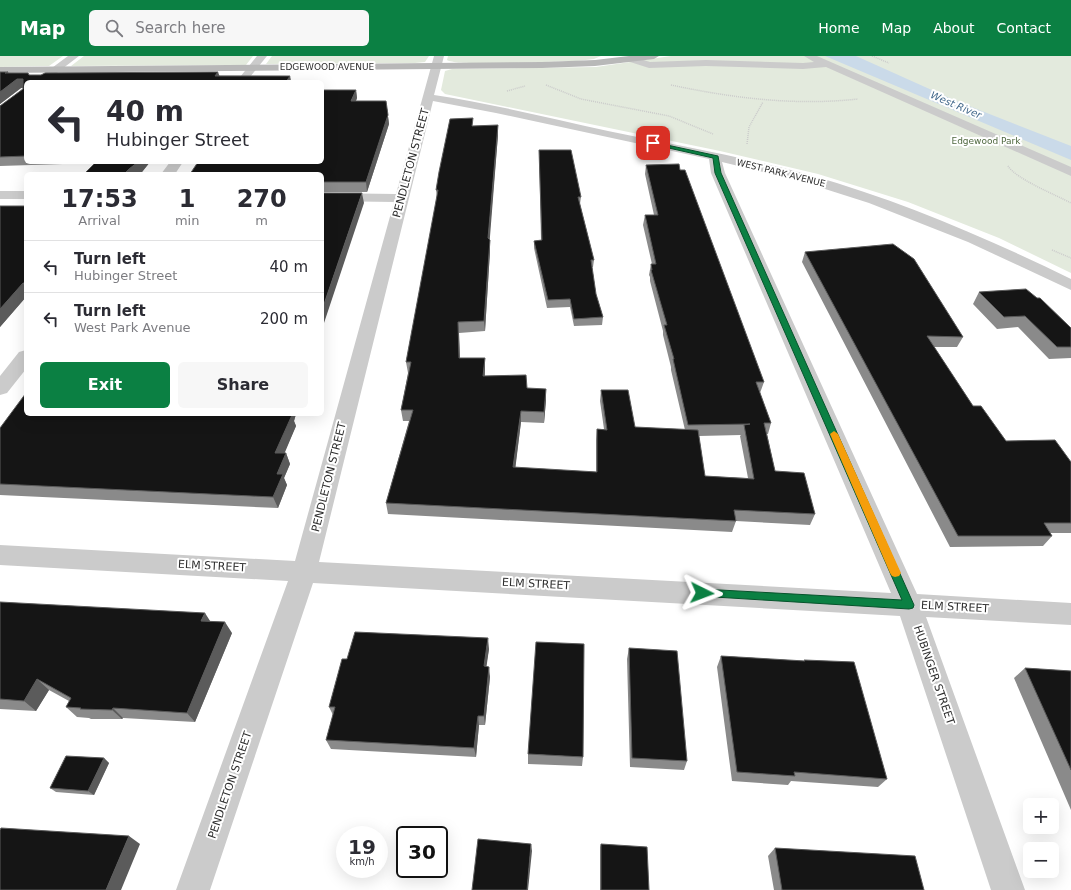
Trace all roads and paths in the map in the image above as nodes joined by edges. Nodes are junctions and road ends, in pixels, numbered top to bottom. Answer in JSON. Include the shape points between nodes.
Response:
{"nodes":[{"id":1,"x":74,"y":56,"type":"edge"},
{"id":2,"x":262,"y":56,"type":"edge"},
{"id":3,"x":654,"y":56,"type":"edge"},
{"id":4,"x":809,"y":56,"type":"edge"},
{"id":5,"x":872,"y":56,"type":"edge"},
{"id":6,"x":630,"y":59,"type":"junction"},
{"id":7,"x":438,"y":61,"type":"edge"},
{"id":8,"x":889,"y":63,"type":"dead end"},
{"id":9,"x":827,"y":64,"type":"junction"},
{"id":10,"x":253,"y":68,"type":"junction"},
{"id":11,"x":55,"y":69,"type":"junction"},
{"id":12,"x":0,"y":70,"type":"edge"},
{"id":13,"x":41,"y":80,"type":"edge"},
{"id":14,"x":243,"y":80,"type":"edge"},
{"id":15,"x":541,"y":81,"type":"dead end"},
{"id":16,"x":671,"y":85,"type":"dead end"},
{"id":17,"x":896,"y":94,"type":"junction"},
{"id":18,"x":429,"y":97,"type":"junction"},
{"id":19,"x":763,"y":102,"type":"junction"},
{"id":20,"x":714,"y":145,"type":"junction"},
{"id":21,"x":747,"y":146,"type":"dead end"},
{"id":22,"x":176,"y":164,"type":"edge"},
{"id":23,"x":170,"y":172,"type":"edge"},
{"id":24,"x":1071,"y":172,"type":"edge"},
{"id":25,"x":0,"y":195,"type":"edge"},
{"id":26,"x":24,"y":195,"type":"edge"},
{"id":27,"x":324,"y":198,"type":"edge"},
{"id":28,"x":402,"y":198,"type":"junction"},
{"id":29,"x":1071,"y":285,"type":"edge"},
{"id":30,"x":24,"y":359,"type":"edge"},
{"id":31,"x":0,"y":389,"type":"edge"},
{"id":32,"x":0,"y":555,"type":"edge"},
{"id":33,"x":305,"y":570,"type":"junction"},
{"id":34,"x":909,"y":605,"type":"junction"},
{"id":35,"x":1071,"y":614,"type":"edge"},
{"id":36,"x":193,"y":890,"type":"edge"},
{"id":37,"x":1008,"y":890,"type":"edge"}],
"edges":[{"from":1,"to":11,"type":"street"},
{"from":2,"to":10,"type":"street"},
{"from":3,"to":6,"type":"street","name":"EDGEWOOD AVENUE"},
{"from":4,"to":9,"type":"street"},
{"from":5,"to":8,"type":"path"},
{"from":6,"to":7,"type":"street","name":"EDGEWOOD AVENUE","via":[[579,64]]},
{"from":6,"to":9,"type":"street","via":[[649,65]]},
{"from":7,"to":10,"type":"street","name":"EDGEWOOD AVENUE"},
{"from":7,"to":18,"type":"street","name":"PENDLETON STREET"},
{"from":9,"to":17,"type":"street"},
{"from":10,"to":11,"type":"street","name":"EDGEWOOD AVENUE"},
{"from":10,"to":14,"type":"street"},
{"from":11,"to":12,"type":"street","name":"EDGEWOOD AVENUE"},
{"from":11,"to":13,"type":"street"},
{"from":15,"to":20,"type":"path","via":[[575,98],[642,110],[693,125]]},
{"from":16,"to":19,"type":"path"},
{"from":17,"to":19,"type":"path","via":[[818,104]]},
{"from":17,"to":24,"type":"street"},
{"from":18,"to":20,"type":"street","name":"WEST PARK AVENUE"},
{"from":18,"to":28,"type":"street","name":"PENDLETON STREET"},
{"from":19,"to":21,"type":"path","via":[[749,127]]},
{"from":20,"to":29,"type":"street","name":"WEST PARK AVENUE","via":[[895,206],[1006,252]]},
{"from":20,"to":34,"type":"street","name":"HUBINGER STREET","via":[[718,173]]},
{"from":22,"to":23,"type":"street"},
{"from":25,"to":26,"type":"street"},
{"from":27,"to":28,"type":"street"},
{"from":28,"to":33,"type":"street","name":"PENDLETON STREET"},
{"from":30,"to":31,"type":"street"},
{"from":32,"to":33,"type":"street","name":"ELM STREET"},
{"from":33,"to":34,"type":"street","name":"ELM STREET"},
{"from":33,"to":36,"type":"street","name":"PENDLETON STREET"},
{"from":34,"to":35,"type":"street","name":"ELM STREET"},
{"from":34,"to":37,"type":"street","name":"HUBINGER STREET"}]}
